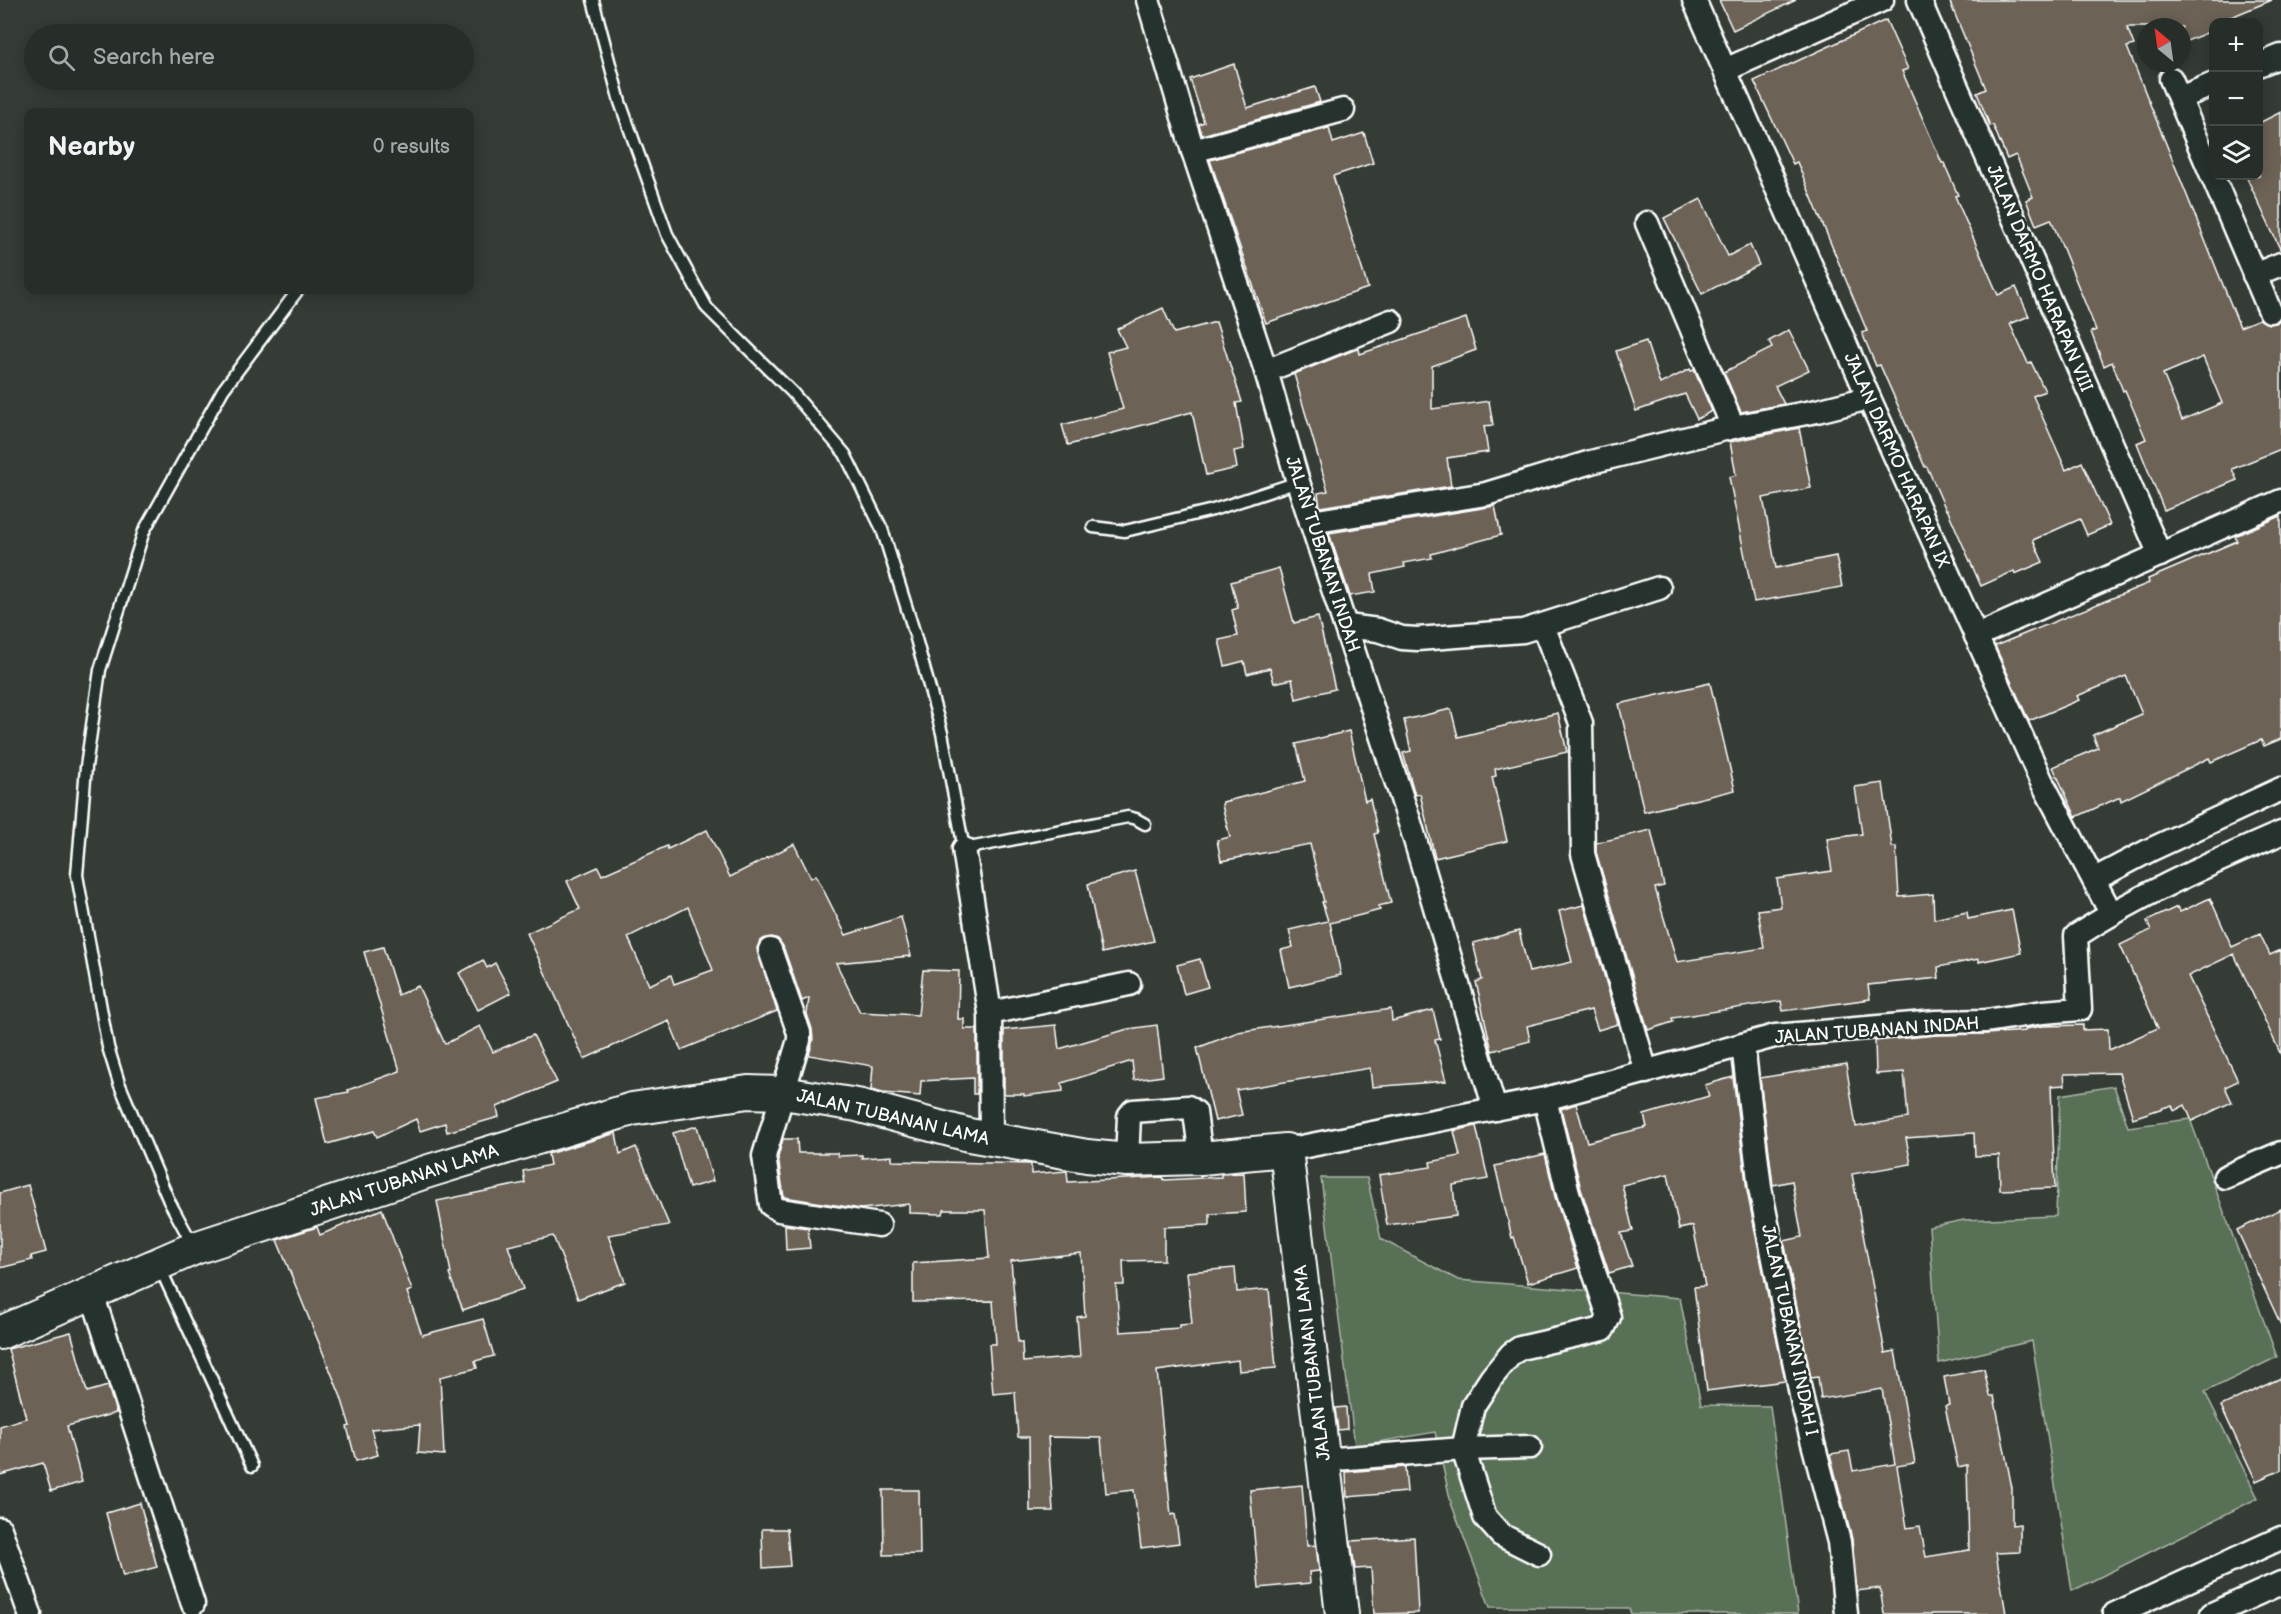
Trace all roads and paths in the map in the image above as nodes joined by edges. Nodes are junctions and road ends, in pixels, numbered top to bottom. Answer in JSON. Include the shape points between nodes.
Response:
{"nodes":[{"id":1,"x":593,"y":0,"type":"edge"},
{"id":2,"x":1148,"y":0,"type":"edge"},
{"id":3,"x":1694,"y":0,"type":"edge"},
{"id":4,"x":1882,"y":0,"type":"edge"},
{"id":5,"x":1919,"y":0,"type":"edge"},
{"id":6,"x":2281,"y":56,"type":"edge"},
{"id":7,"x":2263,"y":64,"type":"edge"},
{"id":8,"x":1725,"y":70,"type":"junction"},
{"id":9,"x":2209,"y":85,"type":"edge"},
{"id":10,"x":1343,"y":110,"type":"dead end"},
{"id":11,"x":1193,"y":151,"type":"junction"},
{"id":12,"x":1647,"y":223,"type":"dead end"},
{"id":13,"x":2281,"y":264,"type":"edge"},
{"id":14,"x":2254,"y":275,"type":"junction"},
{"id":15,"x":295,"y":294,"type":"edge"},
{"id":16,"x":2270,"y":311,"type":"dead end"},
{"id":17,"x":1391,"y":321,"type":"dead end"},
{"id":18,"x":1266,"y":371,"type":"junction"},
{"id":19,"x":1869,"y":398,"type":"junction"},
{"id":20,"x":1733,"y":427,"type":"junction"},
{"id":21,"x":1298,"y":482,"type":"junction"},
{"id":22,"x":2281,"y":501,"type":"edge"},
{"id":23,"x":1311,"y":522,"type":"junction"},
{"id":24,"x":1093,"y":527,"type":"dead end"},
{"id":25,"x":2160,"y":555,"type":"junction"},
{"id":26,"x":1659,"y":588,"type":"dead end"},
{"id":27,"x":1347,"y":626,"type":"junction"},
{"id":28,"x":1543,"y":626,"type":"junction"},
{"id":29,"x":1976,"y":636,"type":"junction"},
{"id":30,"x":2281,"y":789,"type":"edge"},
{"id":31,"x":1145,"y":824,"type":"dead end"},
{"id":32,"x":2281,"y":833,"type":"edge"},
{"id":33,"x":964,"y":849,"type":"junction"},
{"id":34,"x":2095,"y":879,"type":"junction"},
{"id":35,"x":2111,"y":913,"type":"junction"},
{"id":36,"x":770,"y":950,"type":"dead end"},
{"id":37,"x":1129,"y":984,"type":"dead end"},
{"id":38,"x":990,"y":1013,"type":"junction"},
{"id":39,"x":1743,"y":1045,"type":"junction"},
{"id":40,"x":1646,"y":1072,"type":"junction"},
{"id":41,"x":783,"y":1093,"type":"junction"},
{"id":42,"x":1545,"y":1100,"type":"junction"},
{"id":43,"x":1495,"y":1109,"type":"junction"},
{"id":44,"x":992,"y":1140,"type":"junction"},
{"id":45,"x":1286,"y":1150,"type":"junction"},
{"id":46,"x":2281,"y":1153,"type":"edge"},
{"id":47,"x":1201,"y":1158,"type":"junction"},
{"id":48,"x":1127,"y":1160,"type":"junction"},
{"id":49,"x":2225,"y":1177,"type":"dead end"},
{"id":50,"x":879,"y":1225,"type":"dead end"},
{"id":51,"x":195,"y":1248,"type":"junction"},
{"id":52,"x":158,"y":1264,"type":"junction"},
{"id":53,"x":92,"y":1294,"type":"junction"},
{"id":54,"x":0,"y":1333,"type":"edge"},
{"id":55,"x":1530,"y":1447,"type":"dead end"},
{"id":56,"x":1463,"y":1449,"type":"junction"},
{"id":57,"x":1323,"y":1460,"type":"junction"},
{"id":58,"x":252,"y":1466,"type":"dead end"},
{"id":59,"x":0,"y":1529,"type":"edge"},
{"id":60,"x":2281,"y":1538,"type":"edge"},
{"id":61,"x":1539,"y":1554,"type":"dead end"},
{"id":62,"x":2281,"y":1583,"type":"edge"},
{"id":63,"x":193,"y":1604,"type":"dead end"},
{"id":64,"x":30,"y":1614,"type":"edge"},
{"id":65,"x":1342,"y":1614,"type":"edge"},
{"id":66,"x":1846,"y":1614,"type":"edge"},
{"id":67,"x":2115,"y":1614,"type":"edge"},
{"id":68,"x":2212,"y":1614,"type":"edge"}],
"edges":[{"from":1,"to":33,"type":"lane","via":[[620,102],[667,234],[707,308],[792,392],[845,454],[882,529],[942,733]]},
{"from":2,"to":11,"type":"street","name":"JALAN TUBANAN INDAH"},
{"from":3,"to":8,"type":"street","name":"JALAN DARMO HARAPAN IX"},
{"from":4,"to":8,"type":"street"},
{"from":5,"to":25,"type":"street","name":"JALAN DARMO HARAPAN VIII"},
{"from":6,"to":7,"type":"street"},
{"from":8,"to":19,"type":"street","name":"JALAN DARMO HARAPAN IX"},
{"from":9,"to":14,"type":"street","via":[[2176,88]]},
{"from":10,"to":11,"type":"street"},
{"from":11,"to":18,"type":"street","name":"JALAN TUBANAN INDAH"},
{"from":12,"to":20,"type":"street"},
{"from":13,"to":14,"type":"street"},
{"from":14,"to":16,"type":"street"},
{"from":15,"to":51,"type":"lane","via":[[223,390],[144,531],[100,670],[86,767],[77,875],[108,1047],[119,1083],[169,1201]]},
{"from":17,"to":18,"type":"street"},
{"from":18,"to":21,"type":"street","name":"JALAN TUBANAN INDAH"},
{"from":19,"to":20,"type":"street"},
{"from":19,"to":29,"type":"street","name":"JALAN DARMO HARAPAN IX"},
{"from":20,"to":23,"type":"street","via":[[1591,462],[1486,494]]},
{"from":21,"to":23,"type":"street","name":"JALAN TUBANAN INDAH"},
{"from":21,"to":24,"type":"lane","via":[[1213,510],[1125,531]]},
{"from":22,"to":25,"type":"street"},
{"from":23,"to":27,"type":"street","name":"JALAN TUBANAN INDAH"},
{"from":25,"to":29,"type":"street"},
{"from":26,"to":28,"type":"street"},
{"from":27,"to":28,"type":"street","via":[[1417,639]]},
{"from":27,"to":43,"type":"street","name":"JALAN TUBANAN INDAH"},
{"from":28,"to":40,"type":"street","via":[[1581,723],[1583,854]]},
{"from":29,"to":34,"type":"street","name":"JALAN DARMO HARAPAN IX","via":[[2041,780]]},
{"from":30,"to":34,"type":"street"},
{"from":31,"to":33,"type":"lane","via":[[1128,818]]},
{"from":32,"to":35,"type":"street"},
{"from":33,"to":38,"type":"street"},
{"from":34,"to":35,"type":"street","name":"JALAN DARMO HARAPAN IX"},
{"from":35,"to":39,"type":"street","name":"JALAN TUBANAN INDAH","via":[[2076,936],[2080,1009],[1986,1022],[1936,1022],[1774,1036]]},
{"from":36,"to":41,"type":"street","via":[[799,1033]]},
{"from":37,"to":38,"type":"street"},
{"from":38,"to":44,"type":"street"},
{"from":39,"to":40,"type":"street","name":"JALAN TUBANAN INDAH"},
{"from":39,"to":66,"type":"street","name":"JALAN TUBANAN INDAH I","via":[[1760,1188],[1803,1405],[1839,1542]]},
{"from":40,"to":42,"type":"street","name":"JALAN TUBANAN INDAH"},
{"from":41,"to":44,"type":"street","name":"JALAN TUBANAN LAMA","via":[[857,1105]]},
{"from":41,"to":50,"type":"street","via":[[764,1156],[771,1205],[778,1210]]},
{"from":41,"to":51,"type":"street","name":"JALAN TUBANAN LAMA","via":[[748,1092],[632,1109]]},
{"from":42,"to":43,"type":"street","name":"JALAN TUBANAN INDAH"},
{"from":42,"to":56,"type":"street","via":[[1568,1193],[1608,1323],[1603,1329],[1532,1344],[1511,1354],[1473,1406]]},
{"from":43,"to":45,"type":"street","name":"JALAN TUBANAN INDAH"},
{"from":44,"to":48,"type":"street","name":"JALAN TUBANAN LAMA"},
{"from":45,"to":47,"type":"street","name":"JALAN TUBANAN LAMA"},
{"from":45,"to":57,"type":"street","name":"JALAN TUBANAN LAMA"},
{"from":46,"to":49,"type":"street"},
{"from":47,"to":48,"type":"street","name":"JALAN TUBANAN LAMA"},
{"from":47,"to":48,"type":"street","via":[[1195,1112],[1188,1107],[1133,1111],[1129,1116]]},
{"from":51,"to":52,"type":"street","name":"JALAN TUBANAN LAMA"},
{"from":52,"to":53,"type":"street","name":"JALAN TUBANAN LAMA"},
{"from":52,"to":58,"type":"lane"},
{"from":53,"to":54,"type":"street","name":"JALAN TUBANAN LAMA"},
{"from":53,"to":63,"type":"street"},
{"from":55,"to":56,"type":"street"},
{"from":56,"to":57,"type":"street"},
{"from":56,"to":61,"type":"street","via":[[1485,1516],[1502,1535]]},
{"from":57,"to":65,"type":"street","name":"JALAN TUBANAN LAMA"},
{"from":59,"to":64,"type":"street"},
{"from":60,"to":67,"type":"street"},
{"from":62,"to":68,"type":"street"}]}
